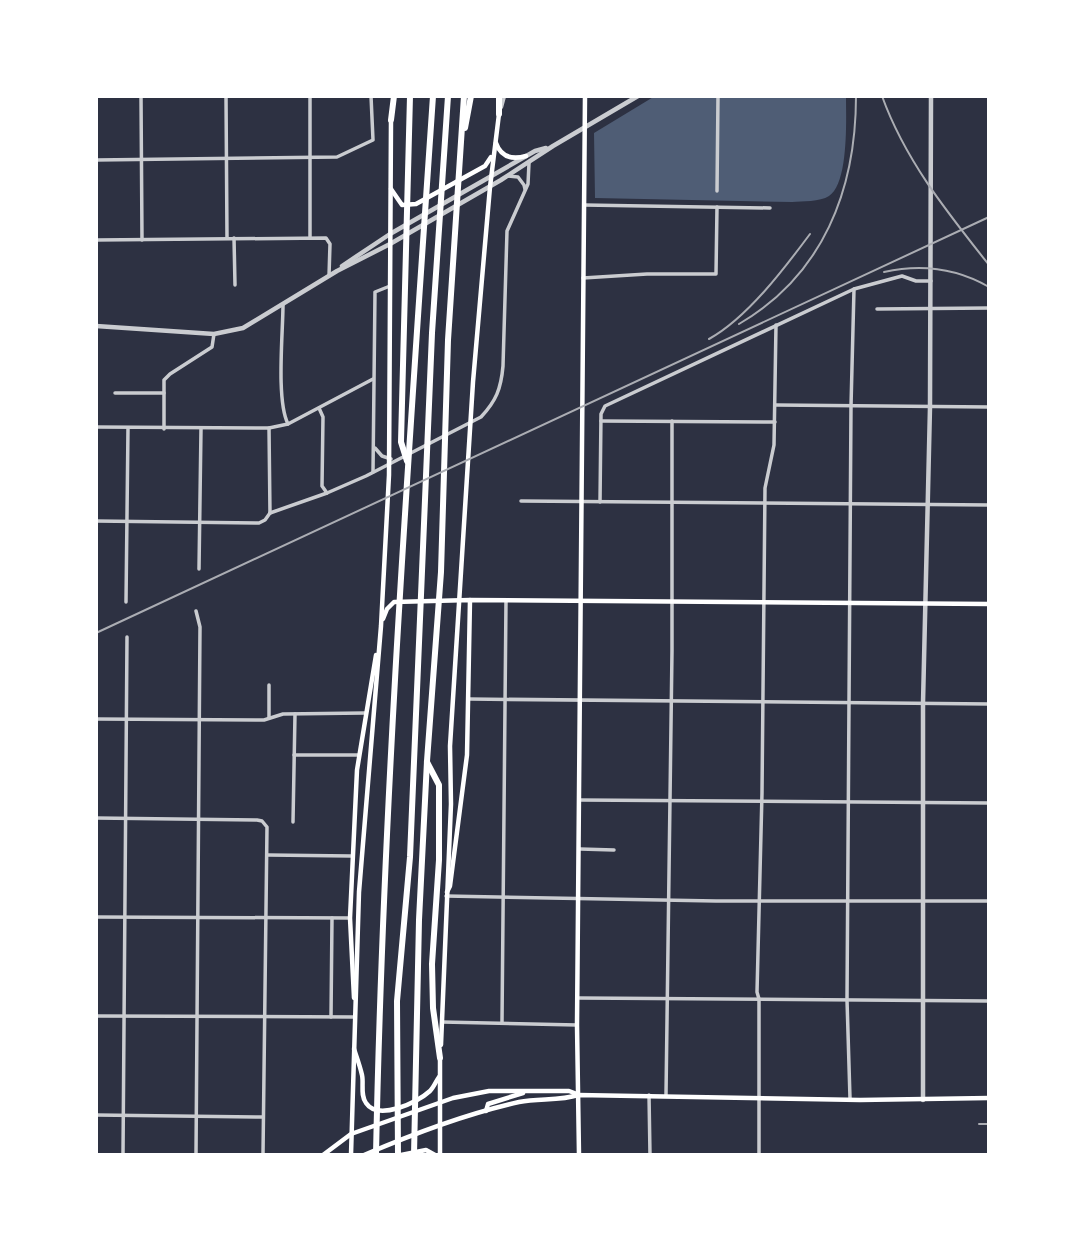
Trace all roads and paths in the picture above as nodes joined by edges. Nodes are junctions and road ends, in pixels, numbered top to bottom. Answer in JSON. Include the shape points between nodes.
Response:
{"nodes":[{"id":1,"x":141,"y":96,"type":"edge"},
{"id":2,"x":226,"y":96,"type":"edge"},
{"id":3,"x":310,"y":96,"type":"edge"},
{"id":4,"x":371,"y":96,"type":"edge"},
{"id":5,"x":392,"y":96,"type":"edge"},
{"id":6,"x":410,"y":96,"type":"edge"},
{"id":7,"x":433,"y":96,"type":"edge"},
{"id":8,"x":448,"y":96,"type":"edge"},
{"id":9,"x":464,"y":96,"type":"edge"},
{"id":10,"x":471,"y":96,"type":"edge"},
{"id":11,"x":501,"y":96,"type":"edge"},
{"id":12,"x":585,"y":96,"type":"edge"},
{"id":13,"x":638,"y":96,"type":"edge"},
{"id":14,"x":718,"y":96,"type":"edge"},
{"id":15,"x":931,"y":96,"type":"edge"},
{"id":16,"x":499,"y":114,"type":"joint"},
{"id":17,"x":391,"y":120,"type":"joint"},
{"id":18,"x":584,"y":129,"type":"junction"},
{"id":19,"x":495,"y":137,"type":"junction"},
{"id":20,"x":494,"y":152,"type":"junction"},
{"id":21,"x":141,"y":159,"type":"junction"},
{"id":22,"x":227,"y":159,"type":"junction"},
{"id":23,"x":310,"y":159,"type":"junction"},
{"id":24,"x":527,"y":159,"type":"junction"},
{"id":25,"x":96,"y":160,"type":"edge"},
{"id":26,"x":459,"y":160,"type":"junction"},
{"id":27,"x":491,"y":176,"type":"junction"},
{"id":28,"x":505,"y":177,"type":"junction"},
{"id":29,"x":489,"y":187,"type":"junction"},
{"id":30,"x":390,"y":188,"type":"junction"},
{"id":31,"x":525,"y":191,"type":"junction"},
{"id":32,"x":717,"y":191,"type":"dead end"},
{"id":33,"x":582,"y":205,"type":"junction"},
{"id":34,"x":717,"y":207,"type":"junction"},
{"id":35,"x":770,"y":208,"type":"dead end"},
{"id":36,"x":390,"y":234,"type":"junction"},
{"id":37,"x":227,"y":238,"type":"junction"},
{"id":38,"x":234,"y":238,"type":"junction"},
{"id":39,"x":310,"y":238,"type":"junction"},
{"id":40,"x":96,"y":240,"type":"edge"},
{"id":41,"x":142,"y":240,"type":"junction"},
{"id":42,"x":390,"y":244,"type":"junction"},
{"id":43,"x":337,"y":271,"type":"junction"},
{"id":44,"x":329,"y":276,"type":"junction"},
{"id":45,"x":583,"y":278,"type":"junction"},
{"id":46,"x":931,"y":281,"type":"junction"},
{"id":47,"x":235,"y":285,"type":"dead end"},
{"id":48,"x":390,"y":286,"type":"junction"},
{"id":49,"x":855,"y":289,"type":"junction"},
{"id":50,"x":283,"y":305,"type":"junction"},
{"id":51,"x":989,"y":308,"type":"edge"},
{"id":52,"x":877,"y":309,"type":"dead end"},
{"id":53,"x":931,"y":309,"type":"junction"},
{"id":54,"x":776,"y":325,"type":"junction"},
{"id":55,"x":96,"y":326,"type":"edge"},
{"id":56,"x":214,"y":334,"type":"junction"},
{"id":57,"x":373,"y":379,"type":"junction"},
{"id":58,"x":116,"y":393,"type":"dead end"},
{"id":59,"x":164,"y":393,"type":"junction"},
{"id":60,"x":775,"y":405,"type":"junction"},
{"id":61,"x":852,"y":406,"type":"junction"},
{"id":62,"x":930,"y":407,"type":"junction"},
{"id":63,"x":989,"y":407,"type":"edge"},
{"id":64,"x":319,"y":408,"type":"junction"},
{"id":65,"x":601,"y":421,"type":"junction"},
{"id":66,"x":672,"y":421,"type":"junction"},
{"id":67,"x":775,"y":422,"type":"junction"},
{"id":68,"x":288,"y":424,"type":"junction"},
{"id":69,"x":96,"y":427,"type":"edge"},
{"id":70,"x":128,"y":428,"type":"junction"},
{"id":71,"x":269,"y":428,"type":"junction"},
{"id":72,"x":164,"y":429,"type":"junction"},
{"id":73,"x":201,"y":429,"type":"junction"},
{"id":74,"x":373,"y":447,"type":"junction"},
{"id":75,"x":395,"y":461,"type":"junction"},
{"id":76,"x":408,"y":464,"type":"junction"},
{"id":77,"x":373,"y":472,"type":"junction"},
{"id":78,"x":327,"y":493,"type":"junction"},
{"id":79,"x":521,"y":501,"type":"dead end"},
{"id":80,"x":582,"y":502,"type":"junction"},
{"id":81,"x":600,"y":502,"type":"junction"},
{"id":82,"x":672,"y":502,"type":"junction"},
{"id":83,"x":765,"y":503,"type":"junction"},
{"id":84,"x":852,"y":504,"type":"junction"},
{"id":85,"x":928,"y":505,"type":"junction"},
{"id":86,"x":989,"y":505,"type":"edge"},
{"id":87,"x":270,"y":513,"type":"junction"},
{"id":88,"x":96,"y":521,"type":"edge"},
{"id":89,"x":127,"y":521,"type":"junction"},
{"id":90,"x":200,"y":522,"type":"junction"},
{"id":91,"x":199,"y":569,"type":"dead end"},
{"id":92,"x":470,"y":600,"type":"junction"},
{"id":93,"x":506,"y":601,"type":"junction"},
{"id":94,"x":580,"y":601,"type":"junction"},
{"id":95,"x":126,"y":602,"type":"dead end"},
{"id":96,"x":672,"y":602,"type":"junction"},
{"id":97,"x":763,"y":603,"type":"junction"},
{"id":98,"x":851,"y":603,"type":"junction"},
{"id":99,"x":989,"y":604,"type":"edge"},
{"id":100,"x":925,"y":605,"type":"junction"},
{"id":101,"x":196,"y":611,"type":"dead end"},
{"id":102,"x":127,"y":637,"type":"dead end"},
{"id":103,"x":269,"y":685,"type":"dead end"},
{"id":104,"x":469,"y":699,"type":"junction"},
{"id":105,"x":506,"y":700,"type":"junction"},
{"id":106,"x":582,"y":700,"type":"junction"},
{"id":107,"x":671,"y":701,"type":"junction"},
{"id":108,"x":763,"y":702,"type":"junction"},
{"id":109,"x":850,"y":702,"type":"junction"},
{"id":110,"x":923,"y":703,"type":"junction"},
{"id":111,"x":989,"y":704,"type":"edge"},
{"id":112,"x":295,"y":713,"type":"junction"},
{"id":113,"x":365,"y":713,"type":"junction"},
{"id":114,"x":269,"y":718,"type":"junction"},
{"id":115,"x":96,"y":719,"type":"edge"},
{"id":116,"x":126,"y":719,"type":"junction"},
{"id":117,"x":199,"y":720,"type":"junction"},
{"id":118,"x":294,"y":755,"type":"junction"},
{"id":119,"x":358,"y":755,"type":"junction"},
{"id":120,"x":427,"y":761,"type":"junction"},
{"id":121,"x":579,"y":800,"type":"junction"},
{"id":122,"x":670,"y":800,"type":"junction"},
{"id":123,"x":762,"y":801,"type":"junction"},
{"id":124,"x":849,"y":802,"type":"junction"},
{"id":125,"x":923,"y":802,"type":"junction"},
{"id":126,"x":989,"y":803,"type":"edge"},
{"id":127,"x":96,"y":818,"type":"edge"},
{"id":128,"x":125,"y":819,"type":"junction"},
{"id":129,"x":198,"y":819,"type":"junction"},
{"id":130,"x":293,"y":822,"type":"dead end"},
{"id":131,"x":580,"y":849,"type":"junction"},
{"id":132,"x":614,"y":850,"type":"dead end"},
{"id":133,"x":268,"y":855,"type":"junction"},
{"id":134,"x":351,"y":856,"type":"junction"},
{"id":135,"x":446,"y":896,"type":"junction"},
{"id":136,"x":505,"y":897,"type":"junction"},
{"id":137,"x":580,"y":898,"type":"junction"},
{"id":138,"x":669,"y":900,"type":"junction"},
{"id":139,"x":759,"y":900,"type":"junction"},
{"id":140,"x":848,"y":901,"type":"junction"},
{"id":141,"x":923,"y":901,"type":"junction"},
{"id":142,"x":989,"y":901,"type":"edge"},
{"id":143,"x":96,"y":917,"type":"edge"},
{"id":144,"x":125,"y":917,"type":"junction"},
{"id":145,"x":199,"y":917,"type":"junction"},
{"id":146,"x":268,"y":918,"type":"junction"},
{"id":147,"x":332,"y":918,"type":"junction"},
{"id":148,"x":350,"y":918,"type":"junction"},
{"id":149,"x":579,"y":998,"type":"junction"},
{"id":150,"x":668,"y":998,"type":"junction"},
{"id":151,"x":759,"y":999,"type":"junction"},
{"id":152,"x":847,"y":1000,"type":"junction"},
{"id":153,"x":922,"y":1000,"type":"junction"},
{"id":154,"x":989,"y":1001,"type":"edge"},
{"id":155,"x":96,"y":1016,"type":"edge"},
{"id":156,"x":123,"y":1016,"type":"junction"},
{"id":157,"x":198,"y":1017,"type":"junction"},
{"id":158,"x":331,"y":1017,"type":"junction"},
{"id":159,"x":355,"y":1017,"type":"junction"},
{"id":160,"x":266,"y":1018,"type":"junction"},
{"id":161,"x":442,"y":1022,"type":"junction"},
{"id":162,"x":502,"y":1022,"type":"junction"},
{"id":163,"x":577,"y":1025,"type":"junction"},
{"id":164,"x":353,"y":1044,"type":"junction"},
{"id":165,"x":440,"y":1058,"type":"junction"},
{"id":166,"x":440,"y":1074,"type":"junction"},
{"id":167,"x":524,"y":1092,"type":"junction"},
{"id":168,"x":578,"y":1095,"type":"junction"},
{"id":169,"x":666,"y":1095,"type":"junction"},
{"id":170,"x":649,"y":1096,"type":"junction"},
{"id":171,"x":759,"y":1097,"type":"junction"},
{"id":172,"x":850,"y":1098,"type":"junction"},
{"id":173,"x":989,"y":1098,"type":"edge"},
{"id":174,"x":923,"y":1100,"type":"junction"},
{"id":175,"x":439,"y":1101,"type":"junction"},
{"id":176,"x":486,"y":1111,"type":"junction"},
{"id":177,"x":96,"y":1115,"type":"edge"},
{"id":178,"x":123,"y":1115,"type":"junction"},
{"id":179,"x":197,"y":1116,"type":"junction"},
{"id":180,"x":263,"y":1117,"type":"junction"},
{"id":181,"x":440,"y":1124,"type":"junction"},
{"id":182,"x":352,"y":1134,"type":"junction"},
{"id":183,"x":123,"y":1155,"type":"edge"},
{"id":184,"x":196,"y":1155,"type":"edge"},
{"id":185,"x":263,"y":1155,"type":"edge"},
{"id":186,"x":323,"y":1155,"type":"edge"},
{"id":187,"x":351,"y":1155,"type":"edge"},
{"id":188,"x":364,"y":1155,"type":"edge"},
{"id":189,"x":376,"y":1155,"type":"edge"},
{"id":190,"x":400,"y":1155,"type":"edge"},
{"id":191,"x":415,"y":1155,"type":"edge"},
{"id":192,"x":437,"y":1155,"type":"edge"},
{"id":193,"x":579,"y":1155,"type":"edge"},
{"id":194,"x":650,"y":1155,"type":"edge"},
{"id":195,"x":759,"y":1155,"type":"edge"}],
"edges":[{"from":1,"to":21,"type":"street"},
{"from":2,"to":22,"type":"street"},
{"from":3,"to":23,"type":"street"},
{"from":4,"to":23,"type":"street","via":[[373,140],[337,157]]},
{"from":5,"to":17,"type":"highway"},
{"from":6,"to":76,"type":"highway","via":[[401,442]]},
{"from":7,"to":76,"type":"highway"},
{"from":8,"to":190,"type":"highway","via":[[410,857],[397,1002]]},
{"from":9,"to":26,"type":"highway"},
{"from":10,"to":26,"type":"highway"},
{"from":11,"to":16,"type":"highway"},
{"from":12,"to":18,"type":"main road"},
{"from":13,"to":18,"type":"street"},
{"from":14,"to":32,"type":"street"},
{"from":15,"to":46,"type":"street"},
{"from":16,"to":19,"type":"main road"},
{"from":17,"to":30,"type":"main road"},
{"from":18,"to":24,"type":"street"},
{"from":18,"to":33,"type":"main road"},
{"from":19,"to":20,"type":"main road"},
{"from":19,"to":24,"type":"main road","via":[[504,155]]},
{"from":20,"to":27,"type":"main road"},
{"from":20,"to":30,"type":"main road","via":[[485,166],[416,205],[402,205]]},
{"from":21,"to":22,"type":"street"},
{"from":21,"to":25,"type":"street"},
{"from":21,"to":41,"type":"street"},
{"from":22,"to":23,"type":"street"},
{"from":22,"to":37,"type":"street"},
{"from":23,"to":39,"type":"street"},
{"from":24,"to":27,"type":"street"},
{"from":24,"to":28,"type":"street"},
{"from":24,"to":31,"type":"street"},
{"from":26,"to":120,"type":"highway","via":[[441,572]]},
{"from":27,"to":29,"type":"main road"},
{"from":27,"to":36,"type":"street"},
{"from":28,"to":29,"type":"street"},
{"from":28,"to":31,"type":"street","via":[[518,177]]},
{"from":29,"to":42,"type":"street"},
{"from":29,"to":135,"type":"main road","via":[[450,746]]},
{"from":30,"to":36,"type":"main road"},
{"from":31,"to":75,"type":"street","via":[[507,232],[503,366],[494,404],[481,417]]},
{"from":33,"to":34,"type":"street"},
{"from":33,"to":45,"type":"main road"},
{"from":34,"to":35,"type":"street"},
{"from":34,"to":45,"type":"street","via":[[716,274]]},
{"from":36,"to":42,"type":"main road"},
{"from":36,"to":43,"type":"street"},
{"from":37,"to":38,"type":"street"},
{"from":37,"to":41,"type":"street"},
{"from":38,"to":39,"type":"street"},
{"from":38,"to":47,"type":"street"},
{"from":39,"to":44,"type":"street","via":[[329,240]]},
{"from":40,"to":41,"type":"street"},
{"from":42,"to":43,"type":"street"},
{"from":42,"to":48,"type":"main road"},
{"from":43,"to":44,"type":"street"},
{"from":44,"to":50,"type":"street"},
{"from":45,"to":80,"type":"main road"},
{"from":46,"to":49,"type":"street","via":[[902,276]]},
{"from":46,"to":53,"type":"street"},
{"from":48,"to":57,"type":"street","via":[[375,292]]},
{"from":48,"to":159,"type":"main road","via":[[390,431],[382,601],[359,892]]},
{"from":49,"to":54,"type":"street"},
{"from":49,"to":61,"type":"street"},
{"from":50,"to":56,"type":"street","via":[[243,328]]},
{"from":50,"to":68,"type":"street","via":[[282,391]]},
{"from":51,"to":53,"type":"street"},
{"from":52,"to":53,"type":"street"},
{"from":53,"to":62,"type":"street"},
{"from":54,"to":60,"type":"street"},
{"from":54,"to":65,"type":"street","via":[[605,406]]},
{"from":55,"to":56,"type":"street"},
{"from":56,"to":59,"type":"street","via":[[212,347],[168,375]]},
{"from":57,"to":64,"type":"street"},
{"from":57,"to":74,"type":"street"},
{"from":58,"to":59,"type":"street"},
{"from":59,"to":72,"type":"street"},
{"from":60,"to":61,"type":"street"},
{"from":60,"to":67,"type":"street"},
{"from":61,"to":62,"type":"street"},
{"from":61,"to":84,"type":"street"},
{"from":62,"to":63,"type":"street"},
{"from":62,"to":85,"type":"street"},
{"from":64,"to":68,"type":"street"},
{"from":64,"to":78,"type":"street","via":[[323,417],[322,486]]},
{"from":65,"to":66,"type":"street"},
{"from":65,"to":81,"type":"street"},
{"from":66,"to":67,"type":"street"},
{"from":66,"to":82,"type":"street"},
{"from":67,"to":83,"type":"street"},
{"from":68,"to":71,"type":"street"},
{"from":69,"to":70,"type":"street"},
{"from":70,"to":72,"type":"street"},
{"from":70,"to":89,"type":"street"},
{"from":71,"to":73,"type":"street"},
{"from":71,"to":87,"type":"street"},
{"from":72,"to":73,"type":"street"},
{"from":73,"to":90,"type":"street"},
{"from":74,"to":75,"type":"street"},
{"from":74,"to":77,"type":"street"},
{"from":75,"to":77,"type":"street"},
{"from":76,"to":189,"type":"highway","via":[[383,903]]},
{"from":77,"to":78,"type":"street"},
{"from":78,"to":87,"type":"street"},
{"from":79,"to":80,"type":"street"},
{"from":80,"to":81,"type":"street"},
{"from":80,"to":94,"type":"main road"},
{"from":81,"to":82,"type":"street"},
{"from":82,"to":83,"type":"street"},
{"from":82,"to":96,"type":"street"},
{"from":83,"to":84,"type":"street"},
{"from":83,"to":97,"type":"street"},
{"from":84,"to":85,"type":"street"},
{"from":84,"to":98,"type":"street"},
{"from":85,"to":86,"type":"street"},
{"from":85,"to":100,"type":"street"},
{"from":87,"to":90,"type":"street","via":[[259,523]]},
{"from":88,"to":89,"type":"street"},
{"from":89,"to":90,"type":"street"},
{"from":89,"to":95,"type":"street"},
{"from":90,"to":91,"type":"street"},
{"from":92,"to":93,"type":"main road"},
{"from":92,"to":104,"type":"main road"},
{"from":92,"to":113,"type":"main road","via":[[391,604],[382,621]]},
{"from":93,"to":94,"type":"main road"},
{"from":93,"to":105,"type":"street"},
{"from":94,"to":96,"type":"main road"},
{"from":94,"to":106,"type":"main road"},
{"from":96,"to":97,"type":"main road"},
{"from":96,"to":107,"type":"street"},
{"from":97,"to":98,"type":"main road"},
{"from":97,"to":108,"type":"street"},
{"from":98,"to":100,"type":"main road"},
{"from":98,"to":109,"type":"street"},
{"from":99,"to":100,"type":"main road"},
{"from":100,"to":110,"type":"street"},
{"from":101,"to":117,"type":"street","via":[[200,623]]},
{"from":102,"to":116,"type":"street"},
{"from":103,"to":114,"type":"street"},
{"from":104,"to":105,"type":"street"},
{"from":104,"to":135,"type":"main road","via":[[464,783]]},
{"from":105,"to":106,"type":"street"},
{"from":105,"to":136,"type":"street"},
{"from":106,"to":107,"type":"street"},
{"from":106,"to":121,"type":"main road"},
{"from":107,"to":108,"type":"street"},
{"from":107,"to":122,"type":"street"},
{"from":108,"to":109,"type":"street"},
{"from":108,"to":123,"type":"street"},
{"from":109,"to":110,"type":"street"},
{"from":109,"to":124,"type":"street"},
{"from":110,"to":111,"type":"street"},
{"from":110,"to":125,"type":"street"},
{"from":112,"to":113,"type":"street"},
{"from":112,"to":114,"type":"street"},
{"from":112,"to":118,"type":"street"},
{"from":113,"to":119,"type":"main road"},
{"from":114,"to":117,"type":"street"},
{"from":115,"to":116,"type":"street"},
{"from":116,"to":117,"type":"street"},
{"from":116,"to":128,"type":"street"},
{"from":117,"to":129,"type":"street"},
{"from":118,"to":119,"type":"street"},
{"from":118,"to":130,"type":"street"},
{"from":119,"to":134,"type":"main road"},
{"from":120,"to":165,"type":"highway","via":[[439,785],[432,964]]},
{"from":120,"to":191,"type":"highway"},
{"from":121,"to":122,"type":"street"},
{"from":121,"to":131,"type":"main road"},
{"from":122,"to":123,"type":"street"},
{"from":122,"to":138,"type":"street"},
{"from":123,"to":124,"type":"street"},
{"from":123,"to":139,"type":"street"},
{"from":124,"to":125,"type":"street"},
{"from":124,"to":140,"type":"street"},
{"from":125,"to":126,"type":"street"},
{"from":125,"to":141,"type":"street"},
{"from":127,"to":128,"type":"street"},
{"from":128,"to":129,"type":"street"},
{"from":128,"to":144,"type":"street"},
{"from":129,"to":133,"type":"street","via":[[265,824]]},
{"from":129,"to":145,"type":"street"},
{"from":131,"to":132,"type":"street"},
{"from":131,"to":137,"type":"main road"},
{"from":133,"to":134,"type":"street"},
{"from":133,"to":146,"type":"street"},
{"from":134,"to":148,"type":"main road"},
{"from":135,"to":136,"type":"street"},
{"from":135,"to":161,"type":"main road"},
{"from":136,"to":137,"type":"street"},
{"from":136,"to":162,"type":"street"},
{"from":137,"to":138,"type":"street"},
{"from":137,"to":149,"type":"main road"},
{"from":138,"to":139,"type":"street"},
{"from":138,"to":150,"type":"street"},
{"from":139,"to":140,"type":"street"},
{"from":139,"to":151,"type":"street"},
{"from":140,"to":141,"type":"street"},
{"from":140,"to":152,"type":"street"},
{"from":141,"to":142,"type":"street"},
{"from":141,"to":153,"type":"street"},
{"from":143,"to":144,"type":"street"},
{"from":144,"to":145,"type":"street"},
{"from":144,"to":156,"type":"street"},
{"from":145,"to":146,"type":"street"},
{"from":145,"to":157,"type":"street"},
{"from":146,"to":147,"type":"street"},
{"from":146,"to":160,"type":"street"},
{"from":147,"to":148,"type":"street"},
{"from":147,"to":158,"type":"street"},
{"from":148,"to":159,"type":"main road"},
{"from":149,"to":150,"type":"street"},
{"from":149,"to":163,"type":"main road"},
{"from":150,"to":151,"type":"street"},
{"from":150,"to":169,"type":"street"},
{"from":151,"to":152,"type":"street"},
{"from":151,"to":171,"type":"street"},
{"from":152,"to":153,"type":"street"},
{"from":152,"to":172,"type":"street"},
{"from":153,"to":154,"type":"street"},
{"from":153,"to":174,"type":"street"},
{"from":155,"to":156,"type":"street"},
{"from":156,"to":157,"type":"street"},
{"from":156,"to":178,"type":"street"},
{"from":157,"to":160,"type":"street"},
{"from":157,"to":179,"type":"street"},
{"from":158,"to":159,"type":"street"},
{"from":158,"to":160,"type":"street"},
{"from":159,"to":164,"type":"main road"},
{"from":160,"to":180,"type":"street"},
{"from":161,"to":162,"type":"street"},
{"from":161,"to":165,"type":"main road"},
{"from":162,"to":163,"type":"street"},
{"from":163,"to":168,"type":"main road"},
{"from":164,"to":166,"type":"main road","via":[[365,1102],[372,1110],[383,1112],[425,1095]]},
{"from":164,"to":182,"type":"main road"},
{"from":165,"to":166,"type":"main road"},
{"from":166,"to":175,"type":"main road"},
{"from":167,"to":168,"type":"main road"},
{"from":167,"to":175,"type":"main road","via":[[489,1091]]},
{"from":167,"to":176,"type":"main road","via":[[488,1104]]},
{"from":168,"to":170,"type":"main road"},
{"from":168,"to":176,"type":"main road"},
{"from":168,"to":193,"type":"main road"},
{"from":169,"to":170,"type":"main road"},
{"from":169,"to":171,"type":"main road"},
{"from":170,"to":194,"type":"street"},
{"from":171,"to":172,"type":"main road"},
{"from":171,"to":195,"type":"street"},
{"from":172,"to":174,"type":"main road"},
{"from":173,"to":174,"type":"main road"},
{"from":175,"to":181,"type":"main road"},
{"from":175,"to":182,"type":"main road"},
{"from":176,"to":181,"type":"main road"},
{"from":177,"to":178,"type":"street"},
{"from":178,"to":179,"type":"street"},
{"from":178,"to":183,"type":"street"},
{"from":179,"to":180,"type":"street"},
{"from":179,"to":184,"type":"street"},
{"from":180,"to":185,"type":"street"},
{"from":181,"to":188,"type":"main road"},
{"from":181,"to":192,"type":"main road"},
{"from":182,"to":186,"type":"main road"},
{"from":182,"to":187,"type":"main road"},
{"from":190,"to":192,"type":"main road","via":[[426,1150]]}]}
